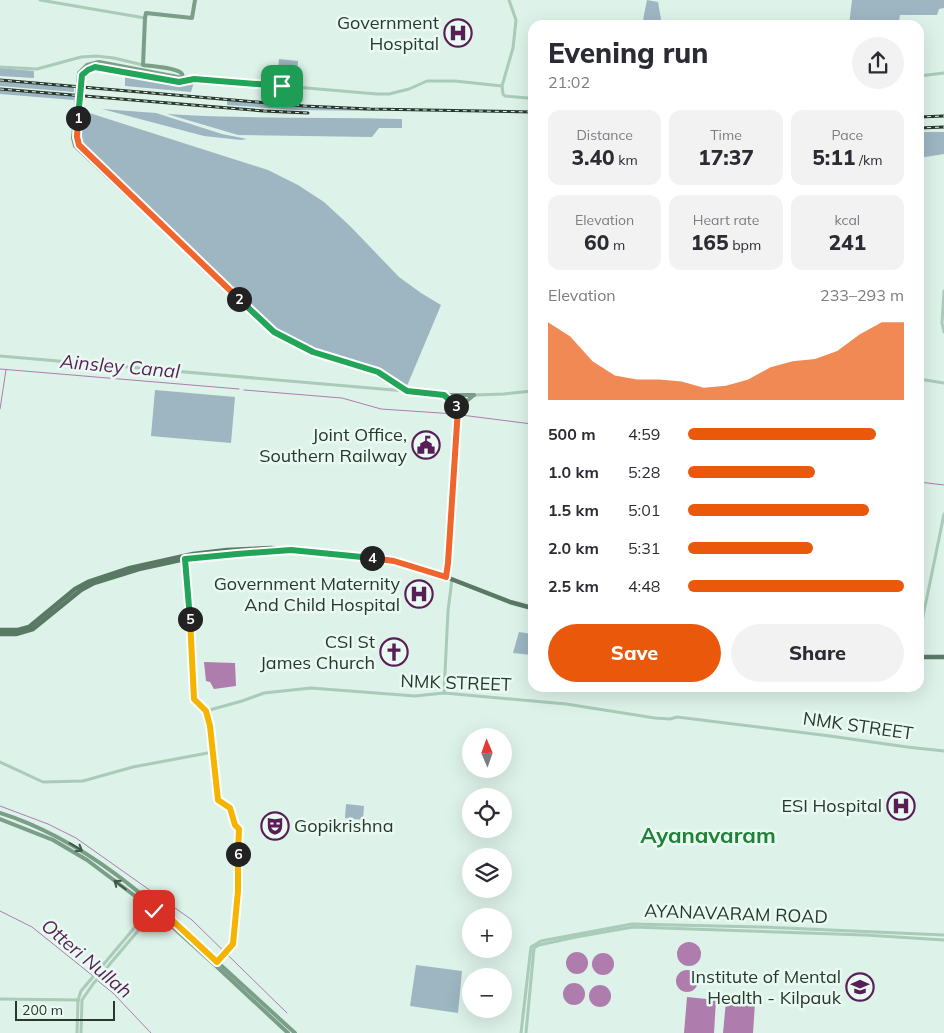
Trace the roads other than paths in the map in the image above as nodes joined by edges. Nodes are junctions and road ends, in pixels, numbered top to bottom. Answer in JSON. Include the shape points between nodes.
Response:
{"nodes":[{"id":1,"x":40,"y":0,"type":"edge"},
{"id":2,"x":195,"y":0,"type":"edge"},
{"id":3,"x":509,"y":0,"type":"edge"},
{"id":4,"x":145,"y":18,"type":"junction"},
{"id":5,"x":143,"y":65,"type":"junction"},
{"id":6,"x":0,"y":67,"type":"edge"},
{"id":7,"x":944,"y":73,"type":"edge"},
{"id":8,"x":80,"y":74,"type":"junction"},
{"id":9,"x":924,"y":75,"type":"edge"},
{"id":10,"x":201,"y":79,"type":"joint"},
{"id":11,"x":183,"y":80,"type":"junction"},
{"id":12,"x":502,"y":86,"type":"junction"},
{"id":13,"x":528,"y":98,"type":"edge"},
{"id":14,"x":140,"y":204,"type":"junction"},
{"id":15,"x":944,"y":290,"type":"edge"},
{"id":16,"x":944,"y":332,"type":"edge"},
{"id":17,"x":0,"y":356,"type":"edge"},
{"id":18,"x":924,"y":380,"type":"edge"},
{"id":19,"x":944,"y":383,"type":"edge"},
{"id":20,"x":407,"y":391,"type":"junction"},
{"id":21,"x":528,"y":391,"type":"edge"},
{"id":22,"x":474,"y":394,"type":"junction"},
{"id":23,"x":444,"y":395,"type":"junction"},
{"id":24,"x":458,"y":408,"type":"junction"},
{"id":25,"x":944,"y":514,"type":"edge"},
{"id":26,"x":291,"y":550,"type":"junction"},
{"id":27,"x":185,"y":559,"type":"junction"},
{"id":28,"x":446,"y":577,"type":"junction"},
{"id":29,"x":452,"y":579,"type":"junction"},
{"id":30,"x":528,"y":607,"type":"edge"},
{"id":31,"x":924,"y":612,"type":"edge"},
{"id":32,"x":0,"y":630,"type":"edge"},
{"id":33,"x":0,"y":634,"type":"edge"},
{"id":34,"x":924,"y":655,"type":"edge"},
{"id":35,"x":944,"y":655,"type":"edge"},
{"id":36,"x":444,"y":693,"type":"junction"},
{"id":37,"x":206,"y":711,"type":"junction"},
{"id":38,"x":944,"y":750,"type":"edge"},
{"id":39,"x":213,"y":752,"type":"junction"},
{"id":40,"x":0,"y":762,"type":"edge"},
{"id":41,"x":0,"y":813,"type":"edge"},
{"id":42,"x":0,"y":819,"type":"edge"},
{"id":43,"x":157,"y":905,"type":"junction"},
{"id":44,"x":153,"y":910,"type":"junction"},
{"id":45,"x":944,"y":935,"type":"edge"},
{"id":46,"x":944,"y":940,"type":"edge"},
{"id":47,"x":532,"y":948,"type":"junction"},
{"id":48,"x":217,"y":962,"type":"junction"},
{"id":49,"x":0,"y":999,"type":"edge"},
{"id":50,"x":80,"y":1000,"type":"junction"},
{"id":51,"x":77,"y":1033,"type":"edge"},
{"id":52,"x":82,"y":1033,"type":"edge"},
{"id":53,"x":288,"y":1033,"type":"edge"},
{"id":54,"x":295,"y":1033,"type":"edge"},
{"id":55,"x":522,"y":1033,"type":"edge"},
{"id":56,"x":526,"y":1033,"type":"edge"}],
"edges":[{"from":1,"to":4,"type":"street"},
{"from":2,"to":4,"type":"main road","via":[[192,18],[146,13]]},
{"from":3,"to":12,"type":"street","via":[[516,20],[513,48]]},
{"from":4,"to":5,"type":"main road"},
{"from":5,"to":6,"type":"street","via":[[96,56],[37,69]]},
{"from":5,"to":11,"type":"main road","via":[[176,70]]},
{"from":7,"to":9,"type":"street"},
{"from":8,"to":11,"type":"main road","via":[[87,65],[98,62]]},
{"from":8,"to":14,"type":"main road","bridge":true,"via":[[79,145]]},
{"from":8,"to":14,"type":"main road","bridge":true,"via":[[73,138],[75,146]]},
{"from":10,"to":11,"type":"main road"},
{"from":10,"to":12,"type":"street","via":[[377,94],[389,94],[427,81]]},
{"from":12,"to":13,"type":"street","via":[[505,96]]},
{"from":14,"to":20,"type":"main road","via":[[274,332],[313,352],[378,372]]},
{"from":15,"to":16,"type":"street"},
{"from":17,"to":20,"type":"street"},
{"from":18,"to":19,"type":"street"},
{"from":20,"to":23,"type":"main road"},
{"from":21,"to":22,"type":"street"},
{"from":22,"to":23,"type":"main road"},
{"from":22,"to":24,"type":"main road"},
{"from":23,"to":24,"type":"main road"},
{"from":24,"to":28,"type":"main road"},
{"from":25,"to":31,"type":"street"},
{"from":26,"to":27,"type":"main road"},
{"from":26,"to":28,"type":"main road","via":[[394,561]]},
{"from":26,"to":32,"type":"main road","via":[[227,550],[130,568],[75,589],[29,627]]},
{"from":27,"to":33,"type":"main road","via":[[94,583],[71,597],[33,629]]},
{"from":27,"to":37,"type":"street","via":[[194,699]]},
{"from":28,"to":29,"type":"main road"},
{"from":29,"to":30,"type":"main road"},
{"from":29,"to":36,"type":"street"},
{"from":34,"to":35,"type":"main road"},
{"from":36,"to":37,"type":"street","name":"NMK STREET","via":[[415,696],[310,688],[264,693]]},
{"from":36,"to":38,"type":"street","name":"NMK STREET","via":[[566,704],[655,718],[677,717]]},
{"from":37,"to":39,"type":"street"},
{"from":39,"to":40,"type":"street","via":[[83,780],[43,782]]},
{"from":39,"to":48,"type":"street","via":[[218,800],[230,808],[239,829],[233,944]]},
{"from":41,"to":43,"type":"main road","one_way":true,"via":[[76,846]]},
{"from":44,"to":42,"type":"main road","one_way":true,"via":[[87,860],[53,840]]},
{"from":43,"to":44,"type":"street"},
{"from":43,"to":48,"type":"main road"},
{"from":44,"to":50,"type":"street"},
{"from":44,"to":50,"type":"street","via":[[93,976],[81,991]]},
{"from":44,"to":53,"type":"main road"},
{"from":45,"to":47,"type":"street","name":"AYANAVARAM ROAD","via":[[632,924],[540,941]]},
{"from":46,"to":47,"type":"street","name":"AYANAVARAM ROAD","via":[[632,927]]},
{"from":47,"to":55,"type":"street"},
{"from":47,"to":56,"type":"street"},
{"from":48,"to":54,"type":"main road"},
{"from":49,"to":50,"type":"street"},
{"from":50,"to":51,"type":"street"},
{"from":50,"to":52,"type":"street"}]}
